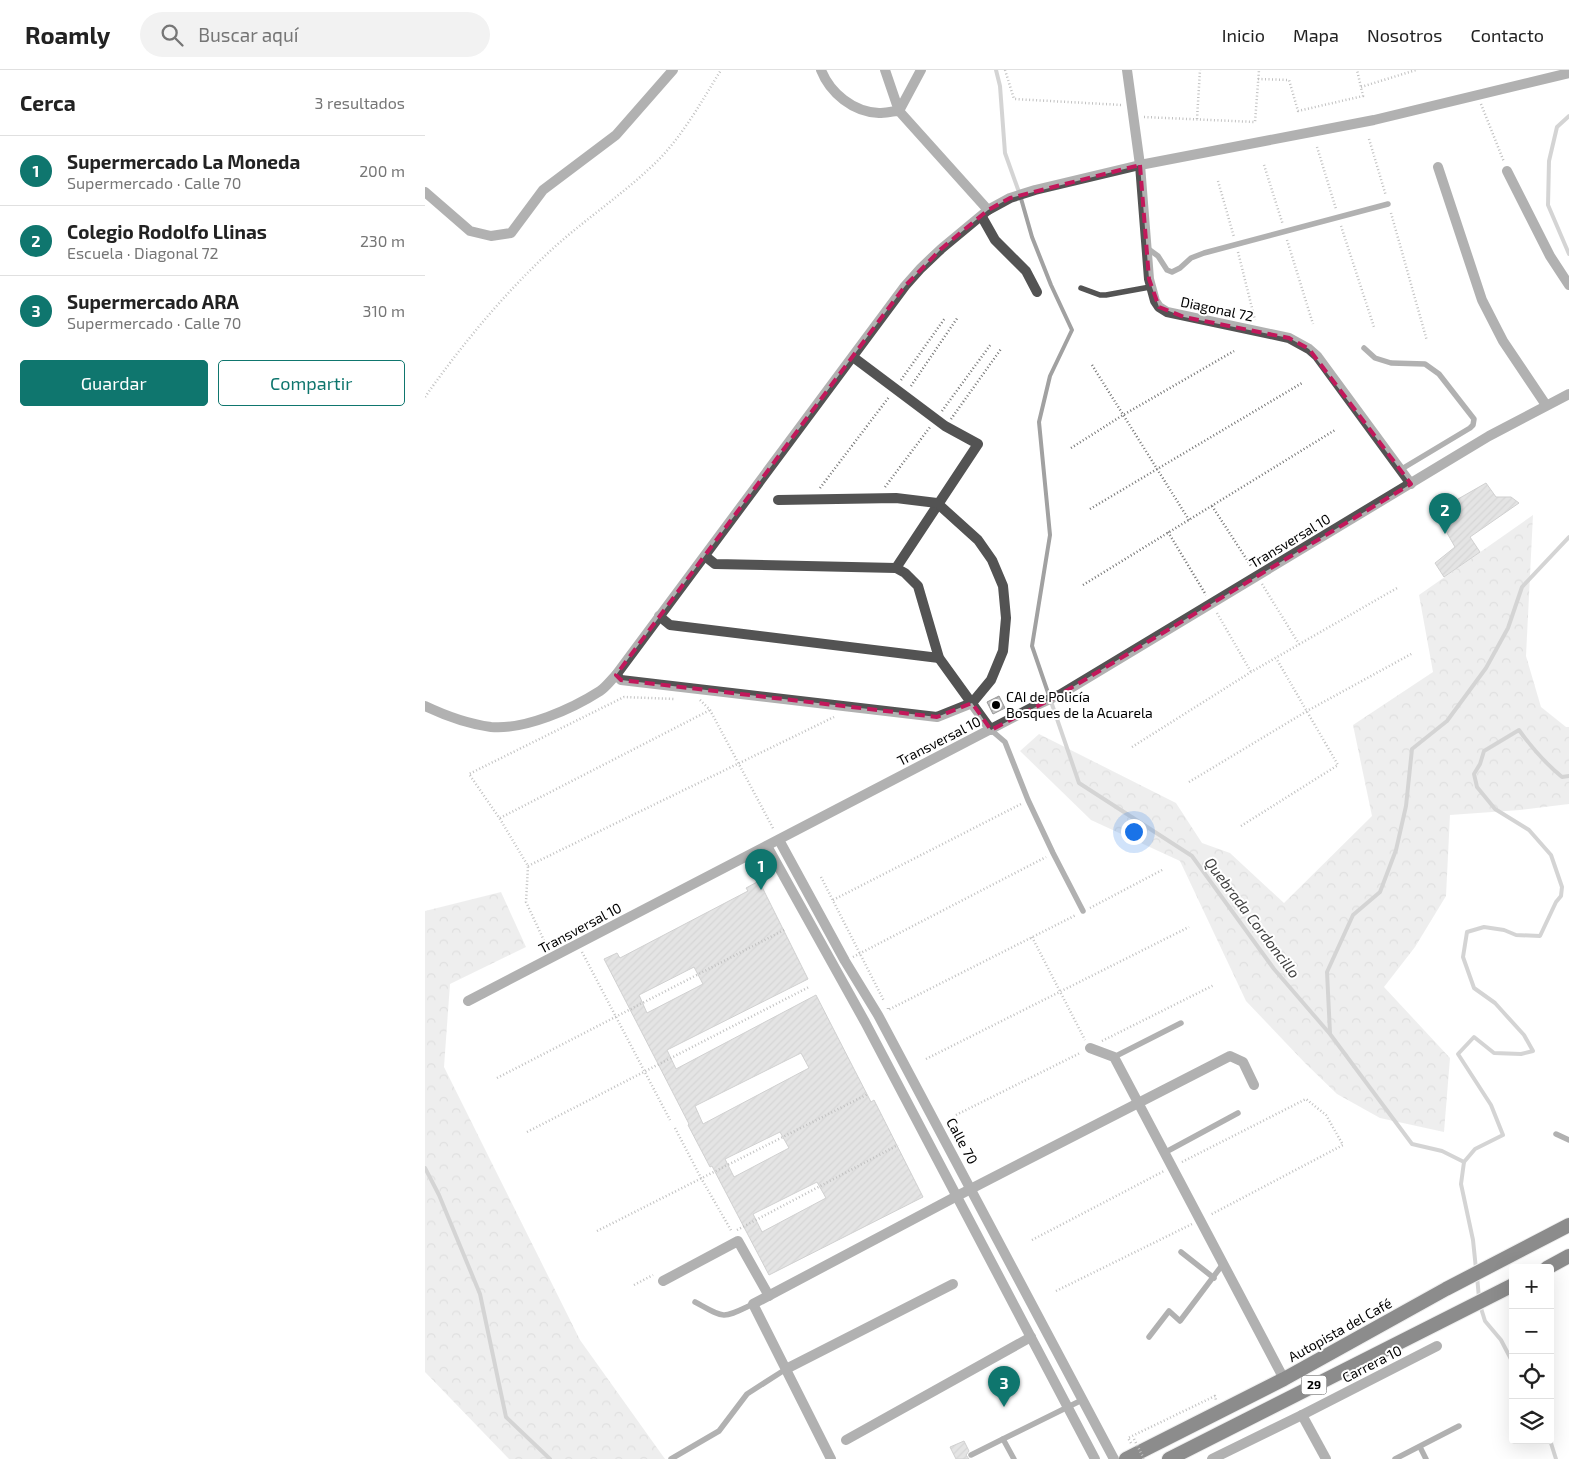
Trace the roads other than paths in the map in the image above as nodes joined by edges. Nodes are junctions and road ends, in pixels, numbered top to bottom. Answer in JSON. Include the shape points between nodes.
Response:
{"nodes":[{"id":1,"x":673,"y":70,"type":"edge"},
{"id":2,"x":821,"y":70,"type":"edge"},
{"id":3,"x":885,"y":70,"type":"edge"},
{"id":4,"x":921,"y":70,"type":"edge"},
{"id":5,"x":1127,"y":70,"type":"edge"},
{"id":6,"x":1569,"y":73,"type":"edge"},
{"id":7,"x":899,"y":111,"type":"junction"},
{"id":8,"x":1140,"y":165,"type":"junction"},
{"id":9,"x":1438,"y":167,"type":"dead end"},
{"id":10,"x":1507,"y":171,"type":"road end"},
{"id":11,"x":425,"y":192,"type":"edge"},
{"id":12,"x":1388,"y":204,"type":"road end"},
{"id":13,"x":985,"y":214,"type":"junction"},
{"id":14,"x":1147,"y":248,"type":"junction"},
{"id":15,"x":1569,"y":285,"type":"edge"},
{"id":16,"x":1151,"y":287,"type":"junction"},
{"id":17,"x":1081,"y":288,"type":"dead end"},
{"id":18,"x":1037,"y":292,"type":"dead end"},
{"id":19,"x":1364,"y":348,"type":"dead end"},
{"id":20,"x":853,"y":356,"type":"junction"},
{"id":21,"x":1569,"y":394,"type":"edge"},
{"id":22,"x":1547,"y":405,"type":"junction"},
{"id":23,"x":1400,"y":470,"type":"junction"},
{"id":24,"x":1411,"y":484,"type":"junction"},
{"id":25,"x":778,"y":500,"type":"dead end"},
{"id":26,"x":937,"y":504,"type":"junction"},
{"id":27,"x":705,"y":556,"type":"junction"},
{"id":28,"x":895,"y":568,"type":"junction"},
{"id":29,"x":659,"y":616,"type":"junction"},
{"id":30,"x":939,"y":658,"type":"junction"},
{"id":31,"x":616,"y":675,"type":"junction"},
{"id":32,"x":972,"y":703,"type":"junction"},
{"id":33,"x":425,"y":706,"type":"edge"},
{"id":34,"x":991,"y":730,"type":"junction"},
{"id":35,"x":779,"y":840,"type":"junction"},
{"id":36,"x":767,"y":846,"type":"junction"},
{"id":37,"x":1083,"y":911,"type":"road end"},
{"id":38,"x":468,"y":1002,"type":"dead end"},
{"id":39,"x":1181,"y":1023,"type":"dead end"},
{"id":40,"x":1089,"y":1048,"type":"road end"},
{"id":41,"x":1114,"y":1057,"type":"junction"},
{"id":42,"x":1254,"y":1085,"type":"dead end"},
{"id":43,"x":1137,"y":1102,"type":"junction"},
{"id":44,"x":1238,"y":1113,"type":"dead end"},
{"id":45,"x":1556,"y":1134,"type":"dead end"},
{"id":46,"x":1569,"y":1140,"type":"edge"},
{"id":47,"x":1164,"y":1153,"type":"junction"},
{"id":48,"x":972,"y":1188,"type":"junction"},
{"id":49,"x":957,"y":1196,"type":"junction"},
{"id":50,"x":1569,"y":1225,"type":"edge"},
{"id":51,"x":1181,"y":1252,"type":"dead end"},
{"id":52,"x":1569,"y":1256,"type":"edge"},
{"id":53,"x":1223,"y":1264,"type":"junction"},
{"id":54,"x":1554,"y":1264,"type":"edge"},
{"id":55,"x":1214,"y":1278,"type":"junction"},
{"id":56,"x":663,"y":1281,"type":"dead end"},
{"id":57,"x":953,"y":1284,"type":"dead end"},
{"id":58,"x":1509,"y":1287,"type":"edge"},
{"id":59,"x":769,"y":1296,"type":"junction"},
{"id":60,"x":695,"y":1302,"type":"dead end"},
{"id":61,"x":753,"y":1304,"type":"junction"},
{"id":62,"x":1149,"y":1336,"type":"dead end"},
{"id":63,"x":1031,"y":1337,"type":"junction"},
{"id":64,"x":1437,"y":1346,"type":"dead end"},
{"id":65,"x":786,"y":1369,"type":"junction"},
{"id":66,"x":1284,"y":1379,"type":"junction"},
{"id":67,"x":1082,"y":1400,"type":"junction"},
{"id":68,"x":1067,"y":1407,"type":"junction"},
{"id":69,"x":1302,"y":1415,"type":"junction"},
{"id":70,"x":1459,"y":1426,"type":"dead end"},
{"id":71,"x":1003,"y":1439,"type":"junction"},
{"id":72,"x":846,"y":1440,"type":"dead end"},
{"id":73,"x":1420,"y":1447,"type":"junction"},
{"id":74,"x":971,"y":1455,"type":"dead end"},
{"id":75,"x":1135,"y":1457,"type":"edge"},
{"id":76,"x":671,"y":1459,"type":"edge"},
{"id":77,"x":831,"y":1459,"type":"edge"},
{"id":78,"x":1014,"y":1459,"type":"edge"},
{"id":79,"x":1095,"y":1459,"type":"edge"},
{"id":80,"x":1114,"y":1459,"type":"edge"},
{"id":81,"x":1169,"y":1459,"type":"edge"},
{"id":82,"x":1212,"y":1459,"type":"edge"},
{"id":83,"x":1326,"y":1459,"type":"edge"},
{"id":84,"x":1395,"y":1459,"type":"edge"},
{"id":85,"x":1426,"y":1459,"type":"edge"}],
"edges":[{"from":1,"to":11,"type":"street","via":[[616,135],[543,190],[511,233],[491,236],[471,231]]},
{"from":2,"to":7,"type":"street","via":[[829,85],[851,106],[879,113]]},
{"from":3,"to":7,"type":"street"},
{"from":4,"to":7,"type":"street"},
{"from":5,"to":8,"type":"street","name":"Diagonal 72"},
{"from":6,"to":8,"type":"street","via":[[1374,120]]},
{"from":7,"to":13,"type":"street"},
{"from":8,"to":13,"type":"street","via":[[1035,190],[1010,198]]},
{"from":8,"to":14,"type":"street","name":"Diagonal 72"},
{"from":9,"to":22,"type":"street","via":[[1481,300],[1503,341]]},
{"from":10,"to":15,"type":"street","via":[[1550,256]]},
{"from":12,"to":14,"type":"lane","via":[[1191,258],[1172,272],[1167,270],[1159,256]]},
{"from":13,"to":18,"type":"street","via":[[995,240],[1027,271]]},
{"from":13,"to":20,"type":"street","via":[[921,268]]},
{"from":14,"to":16,"type":"street","name":"Diagonal 72"},
{"from":16,"to":17,"type":"lane","via":[[1106,295]]},
{"from":16,"to":23,"type":"street","name":"Diagonal 72","via":[[1155,301],[1167,312],[1289,338],[1309,348]]},
{"from":19,"to":23,"type":"lane","via":[[1375,358],[1391,364],[1425,364],[1439,374],[1474,419],[1470,428]]},
{"from":20,"to":26,"type":"street","via":[[898,385],[945,426],[978,444]]},
{"from":20,"to":27,"type":"street"},
{"from":21,"to":22,"type":"street","name":"Transversal 10"},
{"from":22,"to":24,"type":"street","name":"Transversal 10"},
{"from":23,"to":24,"type":"street","name":"Diagonal 72"},
{"from":24,"to":34,"type":"street","name":"Transversal 10","via":[[1061,694]]},
{"from":25,"to":26,"type":"street","via":[[896,498]]},
{"from":26,"to":28,"type":"street"},
{"from":26,"to":32,"type":"street","via":[[978,540],[992,560],[1003,586],[1006,618],[1003,651],[991,680]]},
{"from":27,"to":28,"type":"street","via":[[715,564]]},
{"from":27,"to":29,"type":"street"},
{"from":28,"to":30,"type":"street","via":[[918,586]]},
{"from":29,"to":30,"type":"street","via":[[670,625]]},
{"from":29,"to":31,"type":"street"},
{"from":30,"to":32,"type":"street"},
{"from":31,"to":32,"type":"street","via":[[621,680],[937,718]]},
{"from":31,"to":33,"type":"street","via":[[601,690],[557,713],[505,726],[492,727],[455,719]]},
{"from":32,"to":34,"type":"street"},
{"from":34,"to":35,"type":"street","name":"Transversal 10"},
{"from":34,"to":37,"type":"lane","via":[[1005,742],[1028,800]]},
{"from":35,"to":36,"type":"street","name":"Transversal 10"},
{"from":35,"to":48,"type":"street","name":"Calle 70"},
{"from":36,"to":38,"type":"street","name":"Transversal 10"},
{"from":36,"to":49,"type":"street"},
{"from":39,"to":41,"type":"lane"},
{"from":40,"to":41,"type":"street"},
{"from":41,"to":43,"type":"street"},
{"from":42,"to":43,"type":"street","via":[[1243,1062],[1230,1056]]},
{"from":43,"to":47,"type":"street"},
{"from":43,"to":48,"type":"street"},
{"from":44,"to":47,"type":"lane"},
{"from":45,"to":46,"type":"lane"},
{"from":47,"to":53,"type":"street"},
{"from":48,"to":49,"type":"street"},
{"from":48,"to":67,"type":"street","name":"Calle 70"},
{"from":49,"to":59,"type":"street"},
{"from":49,"to":63,"type":"street"},
{"from":50,"to":66,"type":"highway","name":"Autopista del Café","number":"29"},
{"from":51,"to":55,"type":"lane"},
{"from":52,"to":54,"type":"highway"},
{"from":53,"to":55,"type":"lane"},
{"from":53,"to":66,"type":"street"},
{"from":55,"to":62,"type":"lane","via":[[1180,1321],[1169,1312]]},
{"from":56,"to":59,"type":"street","via":[[738,1241]]},
{"from":57,"to":65,"type":"street"},
{"from":58,"to":81,"type":"highway","number":"29"},
{"from":59,"to":61,"type":"street"},
{"from":60,"to":61,"type":"lane","via":[[720,1316]]},
{"from":61,"to":65,"type":"street"},
{"from":63,"to":68,"type":"street"},
{"from":63,"to":72,"type":"street"},
{"from":64,"to":69,"type":"street","name":"Carrera 10"},
{"from":65,"to":76,"type":"lane","via":[[747,1394],[719,1431]]},
{"from":65,"to":77,"type":"street"},
{"from":66,"to":75,"type":"highway","name":"Autopista del Café","number":"29"},
{"from":67,"to":68,"type":"lane"},
{"from":67,"to":80,"type":"street","name":"Calle 70"},
{"from":68,"to":71,"type":"lane"},
{"from":68,"to":79,"type":"street"},
{"from":69,"to":82,"type":"street","name":"Carrera 10"},
{"from":69,"to":83,"type":"street"},
{"from":70,"to":73,"type":"lane"},
{"from":71,"to":74,"type":"lane"},
{"from":71,"to":78,"type":"lane"},
{"from":73,"to":84,"type":"lane"},
{"from":73,"to":85,"type":"lane"}]}
